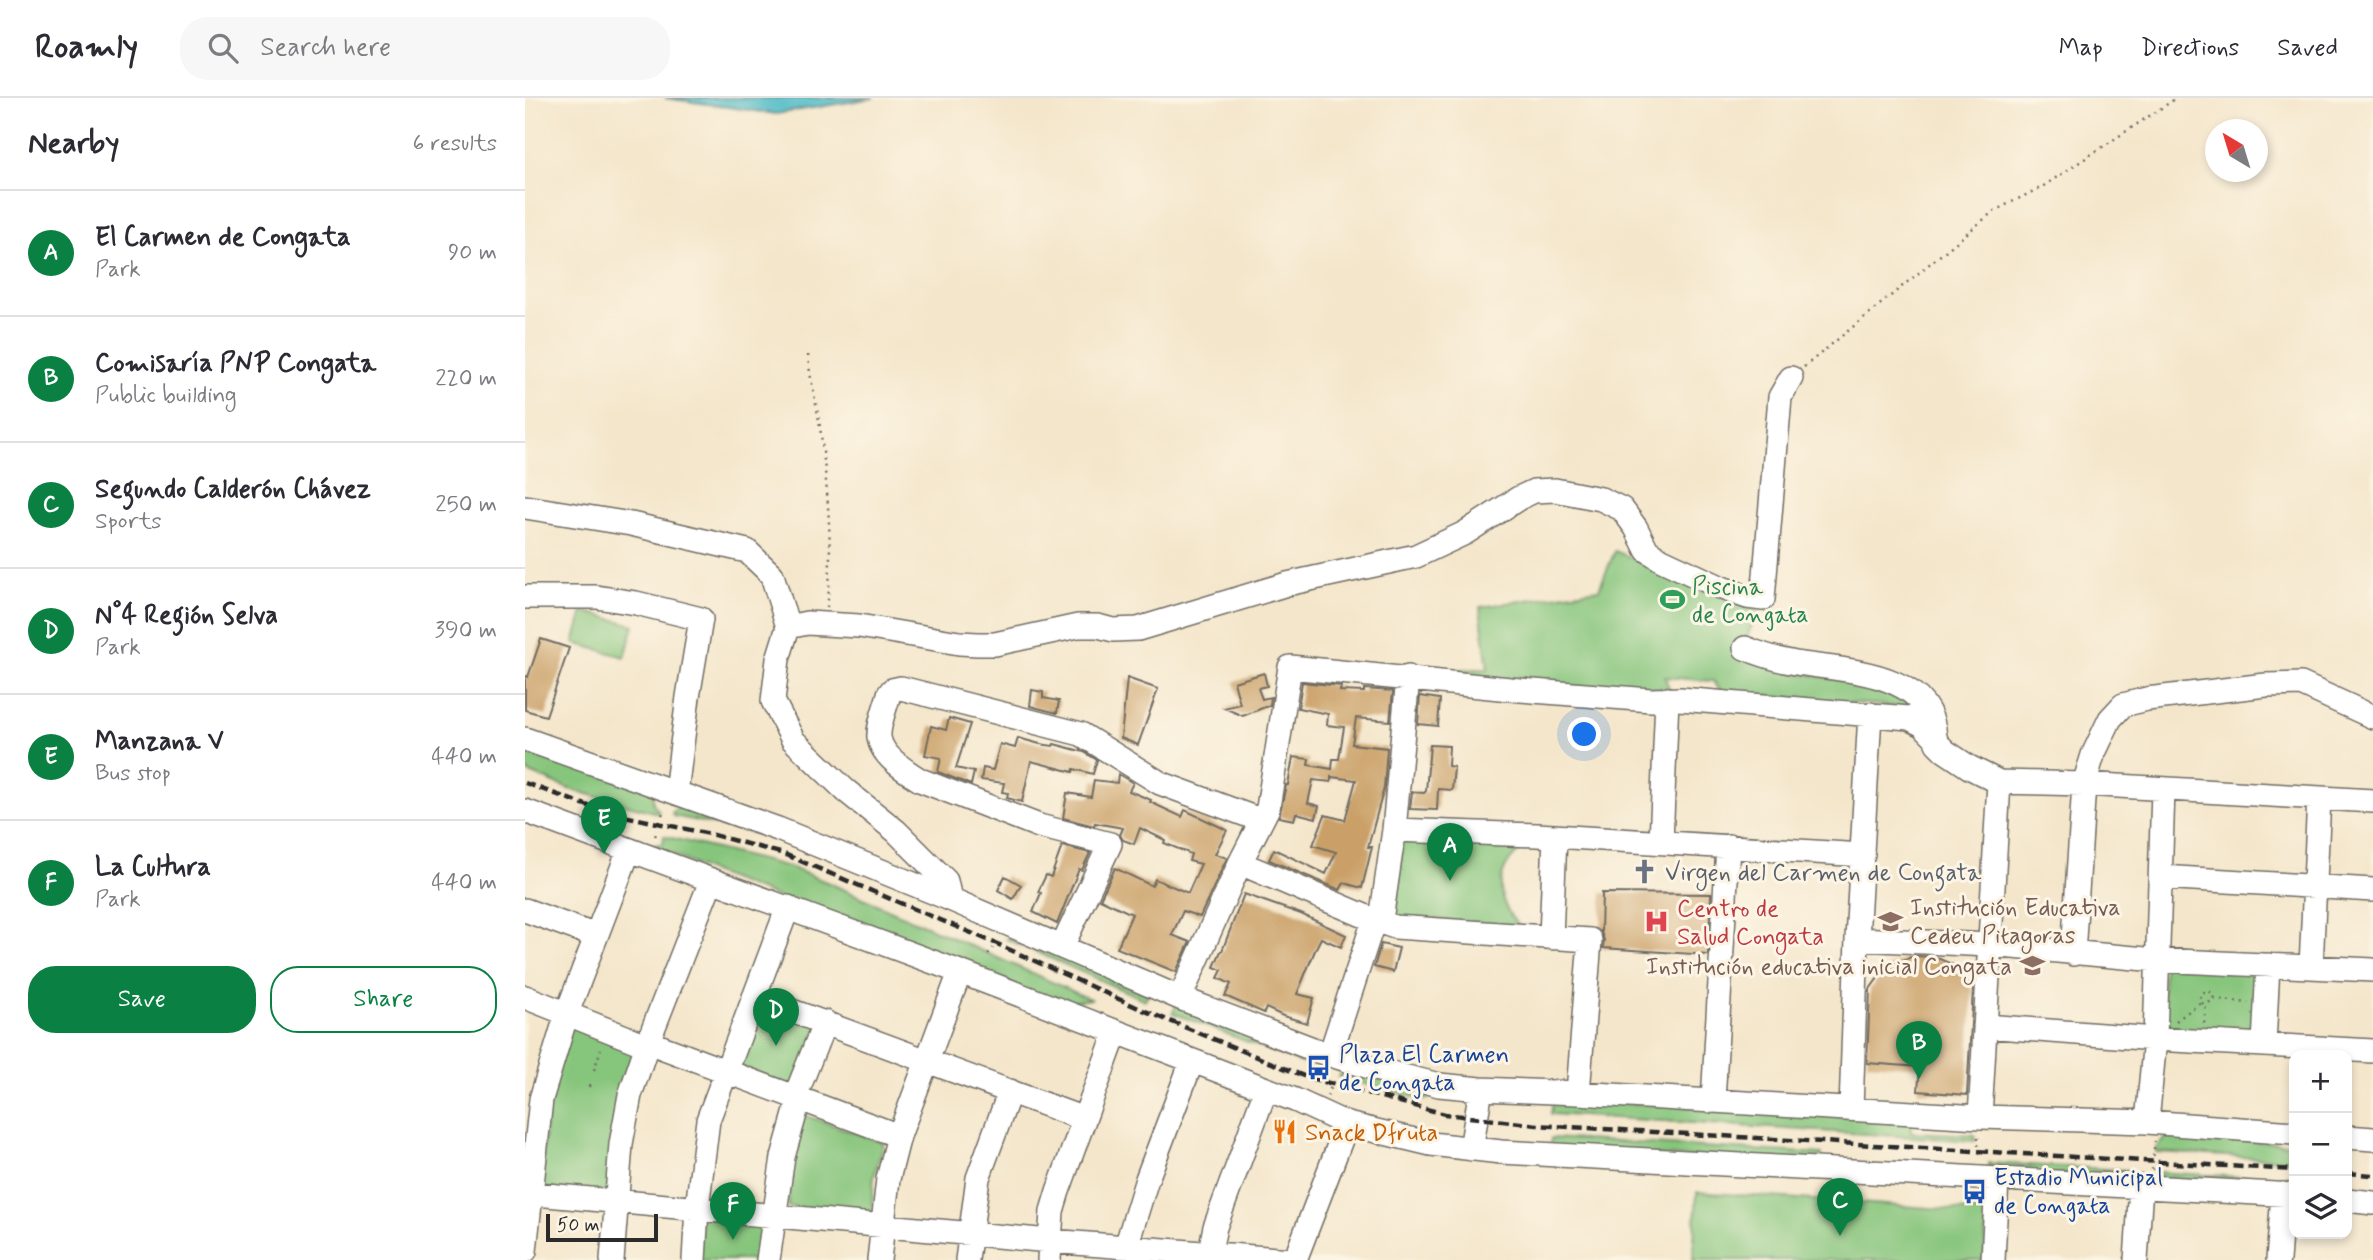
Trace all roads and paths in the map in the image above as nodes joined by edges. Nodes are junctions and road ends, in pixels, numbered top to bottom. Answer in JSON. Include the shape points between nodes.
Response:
{"nodes":[{"id":1,"x":2175,"y":99,"type":"edge"},
{"id":2,"x":808,"y":355,"type":"dead end"},
{"id":3,"x":1791,"y":378,"type":"joint"},
{"id":4,"x":525,"y":507,"type":"edge"},
{"id":5,"x":525,"y":522,"type":"edge"},
{"id":6,"x":525,"y":597,"type":"edge"},
{"id":7,"x":822,"y":624,"type":"junction"},
{"id":8,"x":788,"y":626,"type":"junction"},
{"id":9,"x":1745,"y":648,"type":"dead end"},
{"id":10,"x":1408,"y":677,"type":"junction"},
{"id":11,"x":1667,"y":699,"type":"junction"},
{"id":12,"x":1870,"y":714,"type":"junction"},
{"id":13,"x":2373,"y":717,"type":"edge"},
{"id":14,"x":1935,"y":737,"type":"junction"},
{"id":15,"x":525,"y":739,"type":"edge"},
{"id":16,"x":1999,"y":782,"type":"junction"},
{"id":17,"x":2084,"y":784,"type":"junction"},
{"id":18,"x":2163,"y":789,"type":"junction"},
{"id":19,"x":676,"y":792,"type":"junction"},
{"id":20,"x":2319,"y":798,"type":"junction"},
{"id":21,"x":2373,"y":802,"type":"edge"},
{"id":22,"x":525,"y":811,"type":"edge"},
{"id":23,"x":1260,"y":820,"type":"junction"},
{"id":24,"x":1394,"y":830,"type":"junction"},
{"id":25,"x":1555,"y":836,"type":"junction"},
{"id":26,"x":1661,"y":842,"type":"junction"},
{"id":27,"x":1728,"y":846,"type":"junction"},
{"id":28,"x":628,"y":850,"type":"junction"},
{"id":29,"x":1863,"y":855,"type":"junction"},
{"id":30,"x":1240,"y":863,"type":"junction"},
{"id":31,"x":2161,"y":877,"type":"junction"},
{"id":32,"x":711,"y":881,"type":"junction"},
{"id":33,"x":2315,"y":887,"type":"junction"},
{"id":34,"x":2373,"y":890,"type":"edge"},
{"id":35,"x":950,"y":899,"type":"junction"},
{"id":36,"x":788,"y":908,"type":"junction"},
{"id":37,"x":525,"y":910,"type":"edge"},
{"id":38,"x":1374,"y":920,"type":"junction"},
{"id":39,"x":596,"y":936,"type":"junction"},
{"id":40,"x":1551,"y":938,"type":"junction"},
{"id":41,"x":1857,"y":939,"type":"junction"},
{"id":42,"x":1990,"y":945,"type":"junction"},
{"id":43,"x":1062,"y":947,"type":"junction"},
{"id":44,"x":993,"y":948,"type":"dead end"},
{"id":45,"x":988,"y":954,"type":"dead end"},
{"id":46,"x":2073,"y":954,"type":"junction"},
{"id":47,"x":2157,"y":960,"type":"junction"},
{"id":48,"x":2268,"y":965,"type":"junction"},
{"id":49,"x":2311,"y":966,"type":"junction"},
{"id":50,"x":2373,"y":970,"type":"edge"},
{"id":51,"x":960,"y":972,"type":"junction"},
{"id":52,"x":525,"y":997,"type":"edge"},
{"id":53,"x":754,"y":997,"type":"junction"},
{"id":54,"x":1179,"y":998,"type":"junction"},
{"id":55,"x":2214,"y":999,"type":"junction"},
{"id":56,"x":2201,"y":1002,"type":"junction"},
{"id":57,"x":2258,"y":1004,"type":"dead end"},
{"id":58,"x":2206,"y":1005,"type":"junction"},
{"id":59,"x":567,"y":1013,"type":"junction"},
{"id":60,"x":825,"y":1021,"type":"junction"},
{"id":61,"x":2173,"y":1023,"type":"dead end"},
{"id":62,"x":2204,"y":1024,"type":"dead end"},
{"id":63,"x":1985,"y":1027,"type":"junction"},
{"id":64,"x":1117,"y":1032,"type":"junction"},
{"id":65,"x":2155,"y":1039,"type":"junction"},
{"id":66,"x":648,"y":1042,"type":"junction"},
{"id":67,"x":2264,"y":1045,"type":"junction"},
{"id":68,"x":601,"y":1047,"type":"dead end"},
{"id":69,"x":2373,"y":1051,"type":"edge"},
{"id":70,"x":927,"y":1060,"type":"junction"},
{"id":71,"x":1192,"y":1061,"type":"junction"},
{"id":72,"x":1332,"y":1066,"type":"junction"},
{"id":73,"x":594,"y":1070,"type":"dead end"},
{"id":74,"x":726,"y":1072,"type":"junction"},
{"id":75,"x":1266,"y":1089,"type":"junction"},
{"id":76,"x":1481,"y":1089,"type":"junction"},
{"id":77,"x":1010,"y":1091,"type":"junction"},
{"id":78,"x":1578,"y":1093,"type":"junction"},
{"id":79,"x":1328,"y":1096,"type":"dead end"},
{"id":80,"x":799,"y":1100,"type":"junction"},
{"id":81,"x":1713,"y":1101,"type":"junction"},
{"id":82,"x":1851,"y":1109,"type":"junction"},
{"id":83,"x":1084,"y":1119,"type":"junction"},
{"id":84,"x":2157,"y":1123,"type":"junction"},
{"id":85,"x":1347,"y":1124,"type":"junction"},
{"id":86,"x":1979,"y":1124,"type":"junction"},
{"id":87,"x":2289,"y":1133,"type":"edge"},
{"id":88,"x":899,"y":1136,"type":"junction"},
{"id":89,"x":2352,"y":1137,"type":"edge"},
{"id":90,"x":2373,"y":1139,"type":"edge"},
{"id":91,"x":1978,"y":1146,"type":"dead end"},
{"id":92,"x":1471,"y":1149,"type":"junction"},
{"id":93,"x":1997,"y":1179,"type":"junction"},
{"id":94,"x":2146,"y":1179,"type":"junction"},
{"id":95,"x":527,"y":1193,"type":"edge"},
{"id":96,"x":2288,"y":1194,"type":"edge"},
{"id":97,"x":2352,"y":1201,"type":"edge"},
{"id":98,"x":616,"y":1202,"type":"junction"},
{"id":99,"x":2373,"y":1203,"type":"edge"},
{"id":100,"x":697,"y":1208,"type":"junction"},
{"id":101,"x":773,"y":1216,"type":"junction"},
{"id":102,"x":882,"y":1225,"type":"junction"},
{"id":103,"x":969,"y":1233,"type":"junction"},
{"id":104,"x":525,"y":1251,"type":"edge"},
{"id":105,"x":1049,"y":1251,"type":"edge"},
{"id":106,"x":1113,"y":1251,"type":"edge"},
{"id":107,"x":1208,"y":1257,"type":"edge"},
{"id":108,"x":612,"y":1260,"type":"edge"},
{"id":109,"x":694,"y":1260,"type":"edge"},
{"id":110,"x":768,"y":1260,"type":"edge"},
{"id":111,"x":879,"y":1260,"type":"edge"},
{"id":112,"x":967,"y":1260,"type":"edge"},
{"id":113,"x":1293,"y":1260,"type":"edge"},
{"id":114,"x":1993,"y":1260,"type":"edge"},
{"id":115,"x":2136,"y":1260,"type":"edge"},
{"id":116,"x":2279,"y":1260,"type":"edge"}],
"edges":[{"from":1,"to":3,"type":"path","via":[[2042,187],[1994,211]]},
{"from":2,"to":7,"type":"path","via":[[821,435],[828,539],[829,590]]},
{"from":3,"to":7,"type":"street","via":[[1780,397],[1763,598],[1722,588],[1662,560],[1647,550],[1622,509],[1601,499],[1555,490],[1518,498],[1465,533],[1416,555],[1287,584],[1138,629],[1078,626],[978,644],[878,627]]},
{"from":4,"to":5,"type":"street"},
{"from":4,"to":8,"type":"street","via":[[631,524],[747,551],[772,575]]},
{"from":6,"to":19,"type":"street","via":[[596,597],[701,619]]},
{"from":7,"to":8,"type":"street"},
{"from":8,"to":35,"type":"street","via":[[773,701],[793,740],[946,881]]},
{"from":9,"to":14,"type":"street","via":[[1772,658],[1865,673],[1900,685],[1925,703]]},
{"from":10,"to":11,"type":"street"},
{"from":10,"to":23,"type":"street","via":[[1290,667],[1268,808]]},
{"from":10,"to":24,"type":"street"},
{"from":11,"to":12,"type":"street"},
{"from":11,"to":26,"type":"street"},
{"from":12,"to":14,"type":"street","via":[[1914,720]]},
{"from":12,"to":29,"type":"street"},
{"from":13,"to":17,"type":"street","via":[[2301,684],[2147,699],[2123,705],[2110,719]]},
{"from":14,"to":16,"type":"street","via":[[1945,751]]},
{"from":15,"to":19,"type":"street"},
{"from":16,"to":17,"type":"street"},
{"from":16,"to":42,"type":"street"},
{"from":17,"to":18,"type":"street"},
{"from":17,"to":46,"type":"street"},
{"from":18,"to":20,"type":"street"},
{"from":18,"to":31,"type":"street"},
{"from":19,"to":35,"type":"street"},
{"from":20,"to":21,"type":"street"},
{"from":20,"to":33,"type":"street"},
{"from":22,"to":28,"type":"street"},
{"from":23,"to":30,"type":"street"},
{"from":23,"to":43,"type":"street","via":[[1160,783],[1081,734],[901,688],[892,690],[879,738],[887,754],[908,772],[1039,826],[1110,844]]},
{"from":24,"to":25,"type":"street"},
{"from":24,"to":38,"type":"street","via":[[1382,913]]},
{"from":25,"to":26,"type":"street"},
{"from":25,"to":40,"type":"street"},
{"from":26,"to":27,"type":"street"},
{"from":27,"to":29,"type":"street"},
{"from":27,"to":81,"type":"street"},
{"from":28,"to":32,"type":"street"},
{"from":28,"to":39,"type":"street"},
{"from":29,"to":41,"type":"street"},
{"from":30,"to":38,"type":"street"},
{"from":30,"to":54,"type":"street"},
{"from":31,"to":33,"type":"street"},
{"from":31,"to":47,"type":"street"},
{"from":32,"to":36,"type":"street"},
{"from":32,"to":66,"type":"street"},
{"from":33,"to":34,"type":"street"},
{"from":33,"to":49,"type":"street"},
{"from":35,"to":43,"type":"street"},
{"from":36,"to":51,"type":"street"},
{"from":36,"to":53,"type":"street"},
{"from":37,"to":39,"type":"street"},
{"from":38,"to":40,"type":"street","via":[[1395,927]]},
{"from":38,"to":72,"type":"street"},
{"from":39,"to":59,"type":"street"},
{"from":40,"to":78,"type":"street","via":[[1590,940]]},
{"from":41,"to":42,"type":"street"},
{"from":41,"to":82,"type":"street"},
{"from":42,"to":46,"type":"street"},
{"from":42,"to":63,"type":"street"},
{"from":43,"to":54,"type":"street"},
{"from":44,"to":45,"type":"path"},
{"from":46,"to":47,"type":"street"},
{"from":47,"to":48,"type":"street"},
{"from":47,"to":65,"type":"street"},
{"from":48,"to":49,"type":"street"},
{"from":48,"to":67,"type":"street"},
{"from":49,"to":50,"type":"street"},
{"from":51,"to":64,"type":"street"},
{"from":51,"to":70,"type":"street"},
{"from":52,"to":59,"type":"street"},
{"from":53,"to":60,"type":"street"},
{"from":53,"to":74,"type":"street"},
{"from":54,"to":72,"type":"street"},
{"from":55,"to":56,"type":"path","via":[[2207,990],[2200,995]]},
{"from":55,"to":57,"type":"path"},
{"from":55,"to":58,"type":"path"},
{"from":56,"to":58,"type":"path"},
{"from":56,"to":61,"type":"path"},
{"from":58,"to":62,"type":"path"},
{"from":59,"to":66,"type":"street"},
{"from":59,"to":95,"type":"street","via":[[541,1099]]},
{"from":60,"to":70,"type":"street"},
{"from":60,"to":80,"type":"street","via":[[797,1092]]},
{"from":63,"to":65,"type":"street"},
{"from":63,"to":86,"type":"street"},
{"from":64,"to":71,"type":"street"},
{"from":64,"to":83,"type":"street"},
{"from":65,"to":67,"type":"street"},
{"from":65,"to":84,"type":"street"},
{"from":66,"to":74,"type":"street"},
{"from":66,"to":98,"type":"street","via":[[624,1120]]},
{"from":67,"to":69,"type":"street"},
{"from":68,"to":73,"type":"path"},
{"from":70,"to":77,"type":"street"},
{"from":70,"to":88,"type":"street"},
{"from":71,"to":75,"type":"street"},
{"from":71,"to":106,"type":"street","via":[[1147,1179]]},
{"from":72,"to":76,"type":"street"},
{"from":72,"to":79,"type":"path"},
{"from":74,"to":80,"type":"street"},
{"from":74,"to":100,"type":"street","via":[[708,1120]]},
{"from":75,"to":85,"type":"street"},
{"from":75,"to":107,"type":"street"},
{"from":76,"to":78,"type":"street"},
{"from":76,"to":92,"type":"street"},
{"from":77,"to":83,"type":"street"},
{"from":77,"to":103,"type":"street","via":[[978,1178]]},
{"from":78,"to":81,"type":"street"},
{"from":80,"to":88,"type":"street"},
{"from":80,"to":101,"type":"street"},
{"from":81,"to":82,"type":"street"},
{"from":82,"to":86,"type":"street"},
{"from":83,"to":105,"type":"street","via":[[1052,1211]]},
{"from":84,"to":86,"type":"street"},
{"from":84,"to":87,"type":"street"},
{"from":84,"to":94,"type":"path"},
{"from":85,"to":92,"type":"street"},
{"from":85,"to":113,"type":"street"},
{"from":86,"to":91,"type":"path"},
{"from":88,"to":102,"type":"street"},
{"from":89,"to":90,"type":"street"},
{"from":92,"to":93,"type":"street"},
{"from":93,"to":94,"type":"street"},
{"from":93,"to":114,"type":"street"},
{"from":94,"to":96,"type":"street"},
{"from":94,"to":115,"type":"street"},
{"from":95,"to":98,"type":"street"},
{"from":95,"to":104,"type":"street"},
{"from":96,"to":116,"type":"street"},
{"from":97,"to":99,"type":"street"},
{"from":98,"to":100,"type":"street"},
{"from":98,"to":108,"type":"street"},
{"from":100,"to":101,"type":"street"},
{"from":100,"to":109,"type":"street"},
{"from":101,"to":102,"type":"street"},
{"from":101,"to":110,"type":"street"},
{"from":102,"to":103,"type":"street"},
{"from":102,"to":111,"type":"street"},
{"from":103,"to":105,"type":"street"},
{"from":103,"to":112,"type":"street"},
{"from":105,"to":106,"type":"street"},
{"from":106,"to":107,"type":"street"},
{"from":107,"to":113,"type":"street"}]}
